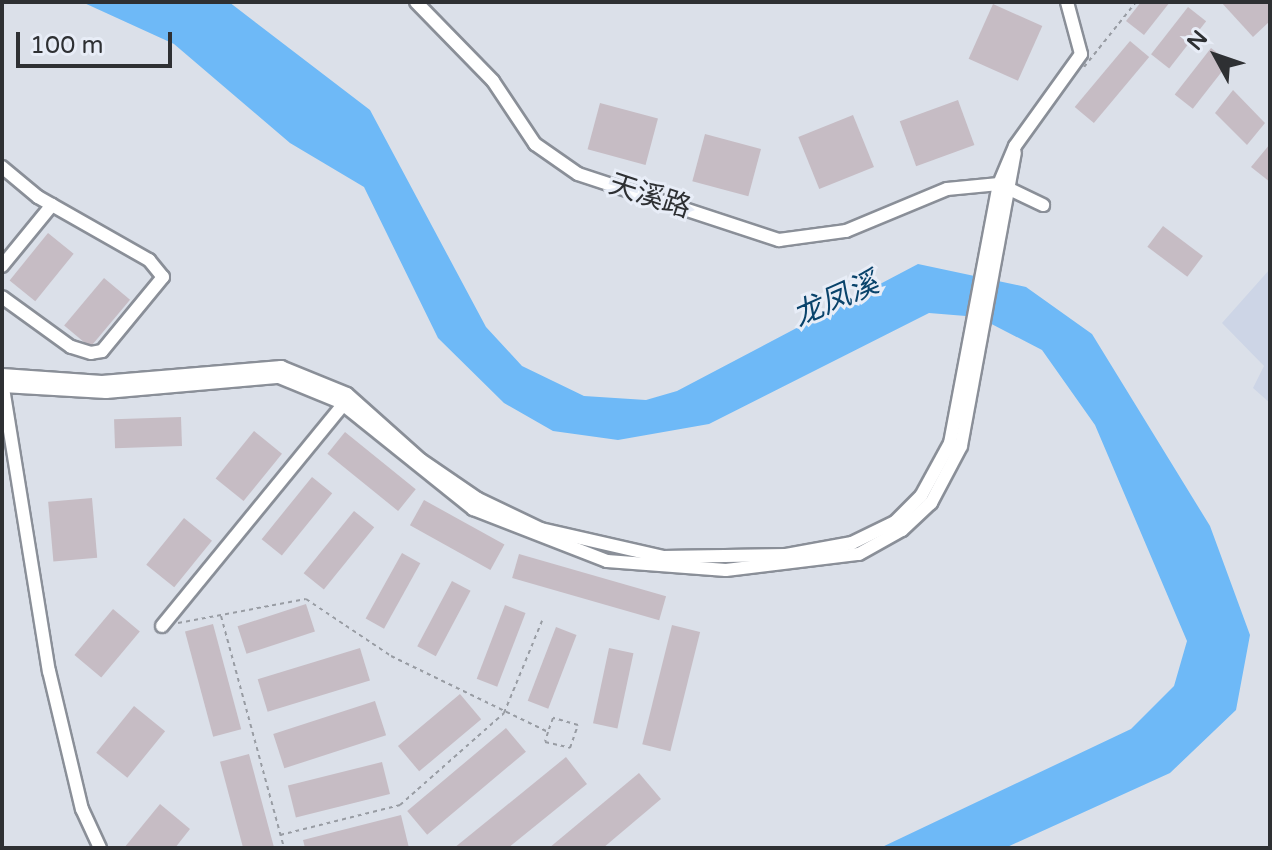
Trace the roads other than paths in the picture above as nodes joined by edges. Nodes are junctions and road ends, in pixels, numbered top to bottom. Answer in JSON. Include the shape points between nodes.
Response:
{"nodes":[{"id":1,"x":416,"y":2,"type":"edge"},
{"id":2,"x":1067,"y":2,"type":"edge"},
{"id":3,"x":1015,"y":146,"type":"junction"},
{"id":4,"x":2,"y":167,"type":"edge"},
{"id":5,"x":999,"y":184,"type":"junction"},
{"id":6,"x":1014,"y":188,"type":"junction"},
{"id":7,"x":52,"y":205,"type":"junction"},
{"id":8,"x":1043,"y":205,"type":"dead end"},
{"id":9,"x":1000,"y":227,"type":"junction"},
{"id":10,"x":2,"y":266,"type":"edge"},
{"id":11,"x":2,"y":297,"type":"edge"},
{"id":12,"x":2,"y":381,"type":"edge"},
{"id":13,"x":338,"y":396,"type":"junction"},
{"id":14,"x":940,"y":479,"type":"junction"},
{"id":15,"x":162,"y":626,"type":"road end"},
{"id":16,"x":100,"y":848,"type":"edge"}],
"edges":[{"from":1,"to":5,"type":"street","name":"天溪路","via":[[493,81],[535,144],[578,174],[779,240],[846,231],[947,189]]},
{"from":2,"to":3,"type":"street","via":[[1080,32],[1076,62]]},
{"from":3,"to":5,"type":"street"},
{"from":3,"to":6,"type":"street"},
{"from":4,"to":7,"type":"street"},
{"from":5,"to":6,"type":"street"},
{"from":5,"to":9,"type":"street"},
{"from":6,"to":8,"type":"street"},
{"from":6,"to":9,"type":"street"},
{"from":7,"to":10,"type":"street"},
{"from":7,"to":11,"type":"street","via":[[149,260],[163,277],[102,351],[91,353],[71,347]]},
{"from":9,"to":14,"type":"street"},
{"from":12,"to":13,"type":"street","via":[[106,392],[279,377]]},
{"from":12,"to":16,"type":"street","via":[[49,671],[82,809]]},
{"from":13,"to":14,"type":"street","via":[[353,400],[478,499],[541,529],[663,557],[786,555],[852,543],[895,522]]},
{"from":13,"to":14,"type":"street","via":[[473,509],[607,561],[663,570],[788,567],[859,554],[902,530]]},
{"from":13,"to":15,"type":"street"}]}
